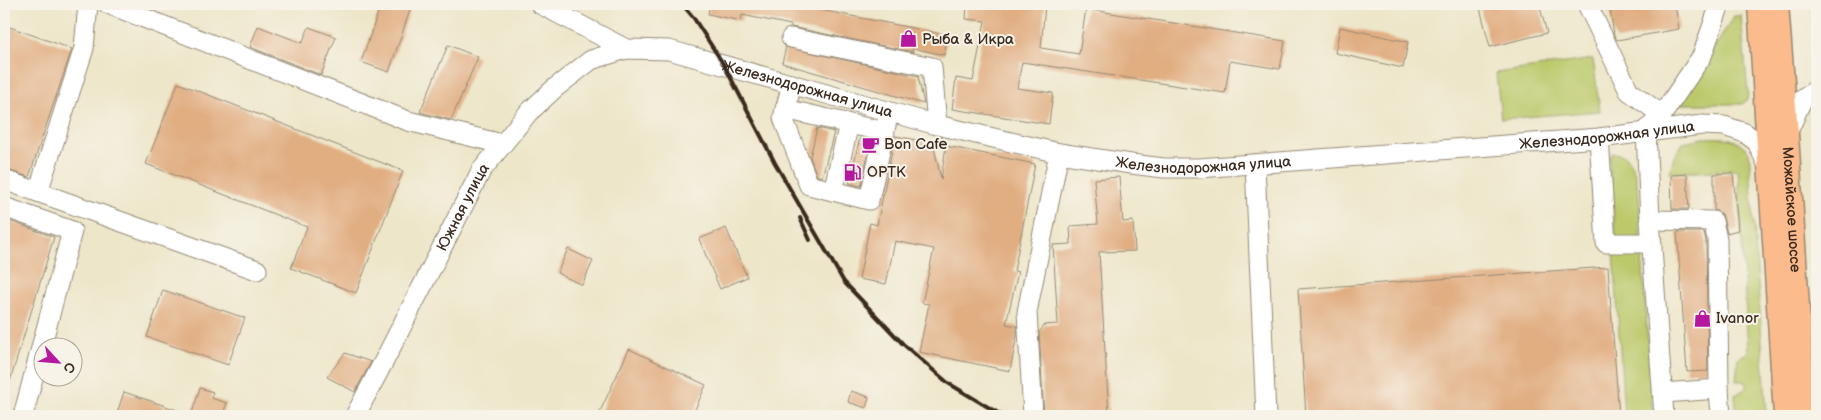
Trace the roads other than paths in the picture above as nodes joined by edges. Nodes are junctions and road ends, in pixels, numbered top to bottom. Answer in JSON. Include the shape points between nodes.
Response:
{"nodes":[{"id":1,"x":88,"y":4,"type":"edge"},
{"id":2,"x":108,"y":4,"type":"edge"},
{"id":3,"x":540,"y":4,"type":"edge"},
{"id":4,"x":1587,"y":4,"type":"edge"},
{"id":5,"x":1720,"y":4,"type":"edge"},
{"id":6,"x":1759,"y":4,"type":"edge"},
{"id":7,"x":1777,"y":4,"type":"edge"},
{"id":8,"x":791,"y":38,"type":"dead end"},
{"id":9,"x":626,"y":49,"type":"junction"},
{"id":10,"x":792,"y":84,"type":"junction"},
{"id":11,"x":1817,"y":89,"type":"edge"},
{"id":12,"x":786,"y":108,"type":"junction"},
{"id":13,"x":889,"y":112,"type":"junction"},
{"id":14,"x":1662,"y":115,"type":"junction"},
{"id":15,"x":849,"y":124,"type":"junction"},
{"id":16,"x":937,"y":125,"type":"junction"},
{"id":17,"x":1646,"y":131,"type":"junction"},
{"id":18,"x":885,"y":132,"type":"junction"},
{"id":19,"x":1787,"y":134,"type":"junction"},
{"id":20,"x":1599,"y":138,"type":"junction"},
{"id":21,"x":502,"y":144,"type":"junction"},
{"id":22,"x":1059,"y":153,"type":"junction"},
{"id":23,"x":1255,"y":164,"type":"junction"},
{"id":24,"x":1770,"y":172,"type":"junction"},
{"id":25,"x":4,"y":180,"type":"edge"},
{"id":26,"x":833,"y":191,"type":"junction"},
{"id":27,"x":38,"y":192,"type":"junction"},
{"id":28,"x":4,"y":207,"type":"edge"},
{"id":29,"x":1650,"y":220,"type":"junction"},
{"id":30,"x":1652,"y":243,"type":"junction"},
{"id":31,"x":257,"y":270,"type":"dead end"},
{"id":32,"x":1719,"y":388,"type":"junction"},
{"id":33,"x":1663,"y":393,"type":"junction"},
{"id":34,"x":23,"y":416,"type":"edge"},
{"id":35,"x":355,"y":416,"type":"edge"},
{"id":36,"x":1033,"y":416,"type":"edge"},
{"id":37,"x":1266,"y":416,"type":"edge"},
{"id":38,"x":1664,"y":416,"type":"edge"},
{"id":39,"x":1721,"y":416,"type":"edge"},
{"id":40,"x":1785,"y":416,"type":"edge"},
{"id":41,"x":1805,"y":416,"type":"edge"}],
"edges":[{"from":1,"to":27,"type":"street","via":[[84,48]]},
{"from":2,"to":21,"type":"street","via":[[408,121]]},
{"from":3,"to":9,"type":"street"},
{"from":4,"to":14,"type":"street","via":[[1629,91]]},
{"from":5,"to":14,"type":"street","via":[[1702,56]]},
{"from":6,"to":24,"type":"main road","name":"Можайское шоссе"},
{"from":7,"to":19,"type":"main road","name":"Можайское шоссе"},
{"from":8,"to":16,"type":"street","via":[[932,67]]},
{"from":9,"to":10,"type":"street","name":"Железнодорожная улица","via":[[669,50]]},
{"from":9,"to":21,"type":"street","name":"Южная улица","via":[[591,60],[528,113]]},
{"from":10,"to":12,"type":"street"},
{"from":10,"to":13,"type":"street","name":"Железнодорожная улица"},
{"from":11,"to":19,"type":"street","via":[[1802,100]]},
{"from":12,"to":15,"type":"street"},
{"from":12,"to":26,"type":"street","via":[[783,118],[809,185]]},
{"from":13,"to":16,"type":"street","name":"Железнодорожная улица"},
{"from":13,"to":18,"type":"street"},
{"from":14,"to":17,"type":"street"},
{"from":15,"to":18,"type":"street"},
{"from":15,"to":26,"type":"street"},
{"from":16,"to":22,"type":"street","name":"Железнодорожная улица"},
{"from":17,"to":20,"type":"street","name":"Железнодорожная улица"},
{"from":17,"to":24,"type":"street","name":"Железнодорожная улица","via":[[1702,125],[1731,128],[1757,142]]},
{"from":17,"to":29,"type":"street"},
{"from":18,"to":26,"type":"street","via":[[869,200]]},
{"from":19,"to":41,"type":"main road","name":"Можайское шоссе"},
{"from":20,"to":23,"type":"street","name":"Железнодорожная улица"},
{"from":20,"to":30,"type":"street","via":[[1606,243]]},
{"from":21,"to":35,"type":"street","name":"Южная улица","via":[[481,171]]},
{"from":22,"to":23,"type":"street","name":"Железнодорожная улица","via":[[1164,168]]},
{"from":22,"to":36,"type":"street","via":[[1027,312]]},
{"from":23,"to":37,"type":"street"},
{"from":24,"to":40,"type":"main road","name":"Можайское шоссе"},
{"from":25,"to":27,"type":"street"},
{"from":27,"to":31,"type":"street"},
{"from":28,"to":34,"type":"street","via":[[72,231]]},
{"from":29,"to":30,"type":"street"},
{"from":29,"to":32,"type":"street","via":[[1713,221],[1717,239]]},
{"from":30,"to":33,"type":"street"},
{"from":32,"to":33,"type":"street"},
{"from":32,"to":39,"type":"street"},
{"from":33,"to":38,"type":"street"}]}
